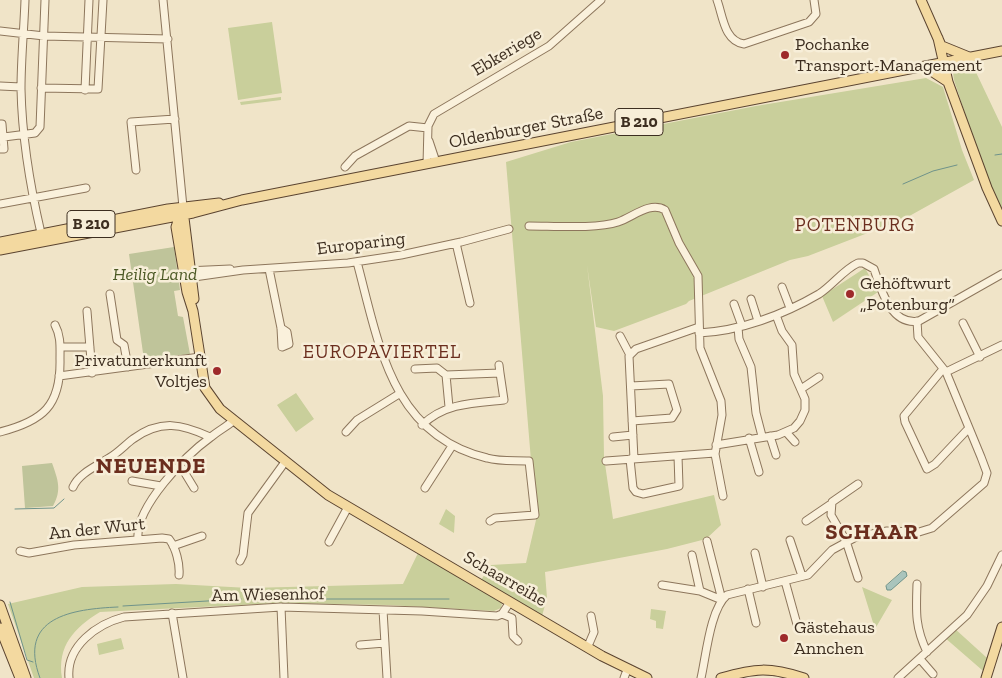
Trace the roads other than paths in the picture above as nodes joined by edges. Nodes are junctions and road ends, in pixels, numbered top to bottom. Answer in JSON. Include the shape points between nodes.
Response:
{"nodes":[{"id":1,"x":25,"y":0,"type":"edge"},
{"id":2,"x":45,"y":0,"type":"edge"},
{"id":3,"x":89,"y":0,"type":"edge"},
{"id":4,"x":103,"y":0,"type":"edge"},
{"id":5,"x":163,"y":0,"type":"edge"},
{"id":6,"x":601,"y":0,"type":"edge"},
{"id":7,"x":717,"y":0,"type":"edge"},
{"id":8,"x":814,"y":0,"type":"edge"},
{"id":9,"x":921,"y":0,"type":"edge"},
{"id":10,"x":0,"y":31,"type":"edge"},
{"id":11,"x":24,"y":34,"type":"junction"},
{"id":12,"x":44,"y":36,"type":"junction"},
{"id":13,"x":88,"y":36,"type":"junction"},
{"id":14,"x":102,"y":36,"type":"junction"},
{"id":15,"x":168,"y":39,"type":"junction"},
{"id":16,"x":940,"y":42,"type":"junction"},
{"id":17,"x":1002,"y":51,"type":"edge"},
{"id":18,"x":969,"y":58,"type":"junction"},
{"id":19,"x":946,"y":63,"type":"junction"},
{"id":20,"x":925,"y":67,"type":"junction"},
{"id":21,"x":950,"y":85,"type":"junction"},
{"id":22,"x":0,"y":86,"type":"edge"},
{"id":23,"x":21,"y":87,"type":"junction"},
{"id":24,"x":40,"y":88,"type":"junction"},
{"id":25,"x":85,"y":90,"type":"junction"},
{"id":26,"x":175,"y":119,"type":"junction"},
{"id":27,"x":0,"y":124,"type":"edge"},
{"id":28,"x":428,"y":128,"type":"junction"},
{"id":29,"x":24,"y":135,"type":"junction"},
{"id":30,"x":4,"y":137,"type":"junction"},
{"id":31,"x":0,"y":149,"type":"edge"},
{"id":32,"x":431,"y":163,"type":"junction"},
{"id":33,"x":345,"y":166,"type":"dead end"},
{"id":34,"x":136,"y":170,"type":"dead end"},
{"id":35,"x":86,"y":188,"type":"dead end"},
{"id":36,"x":34,"y":198,"type":"junction"},
{"id":37,"x":0,"y":204,"type":"edge"},
{"id":38,"x":182,"y":212,"type":"junction"},
{"id":39,"x":158,"y":219,"type":"junction"},
{"id":40,"x":1002,"y":220,"type":"edge"},
{"id":41,"x":529,"y":226,"type":"dead end"},
{"id":42,"x":509,"y":229,"type":"dead end"},
{"id":43,"x":177,"y":232,"type":"junction"},
{"id":44,"x":41,"y":234,"type":"junction"},
{"id":45,"x":0,"y":242,"type":"edge"},
{"id":46,"x":456,"y":243,"type":"junction"},
{"id":47,"x":0,"y":250,"type":"edge"},
{"id":48,"x":357,"y":262,"type":"junction"},
{"id":49,"x":269,"y":269,"type":"junction"},
{"id":50,"x":1002,"y":274,"type":"edge"},
{"id":51,"x":189,"y":275,"type":"junction"},
{"id":52,"x":782,"y":287,"type":"dead end"},
{"id":53,"x":110,"y":294,"type":"dead end"},
{"id":54,"x":751,"y":299,"type":"dead end"},
{"id":55,"x":470,"y":303,"type":"dead end"},
{"id":56,"x":734,"y":304,"type":"dead end"},
{"id":57,"x":790,"y":308,"type":"junction"},
{"id":58,"x":87,"y":310,"type":"dead end"},
{"id":59,"x":776,"y":315,"type":"junction"},
{"id":60,"x":758,"y":321,"type":"junction"},
{"id":61,"x":917,"y":321,"type":"junction"},
{"id":62,"x":963,"y":323,"type":"dead end"},
{"id":63,"x":55,"y":325,"type":"dead end"},
{"id":64,"x":740,"y":327,"type":"junction"},
{"id":65,"x":281,"y":328,"type":"dead end"},
{"id":66,"x":699,"y":330,"type":"junction"},
{"id":67,"x":620,"y":336,"type":"dead end"},
{"id":68,"x":1002,"y":346,"type":"edge"},
{"id":69,"x":60,"y":347,"type":"junction"},
{"id":70,"x":90,"y":347,"type":"junction"},
{"id":71,"x":630,"y":355,"type":"junction"},
{"id":72,"x":200,"y":357,"type":"junction"},
{"id":73,"x":980,"y":357,"type":"junction"},
{"id":74,"x":128,"y":368,"type":"junction"},
{"id":75,"x":414,"y":369,"type":"dead end"},
{"id":76,"x":944,"y":370,"type":"junction"},
{"id":77,"x":92,"y":373,"type":"junction"},
{"id":78,"x":446,"y":375,"type":"junction"},
{"id":79,"x":59,"y":376,"type":"junction"},
{"id":80,"x":819,"y":377,"type":"dead end"},
{"id":81,"x":631,"y":386,"type":"junction"},
{"id":82,"x":801,"y":388,"type":"junction"},
{"id":83,"x":399,"y":394,"type":"junction"},
{"id":84,"x":449,"y":408,"type":"junction"},
{"id":85,"x":233,"y":421,"type":"junction"},
{"id":86,"x":632,"y":421,"type":"junction"},
{"id":87,"x":422,"y":425,"type":"junction"},
{"id":88,"x":969,"y":428,"type":"junction"},
{"id":89,"x":0,"y":432,"type":"edge"},
{"id":90,"x":346,"y":432,"type":"dead end"},
{"id":91,"x":786,"y":432,"type":"junction"},
{"id":92,"x":633,"y":435,"type":"junction"},
{"id":93,"x":766,"y":436,"type":"junction"},
{"id":94,"x":612,"y":437,"type":"dead end"},
{"id":95,"x":210,"y":438,"type":"junction"},
{"id":96,"x":749,"y":438,"type":"junction"},
{"id":97,"x":795,"y":442,"type":"dead end"},
{"id":98,"x":716,"y":445,"type":"junction"},
{"id":99,"x":452,"y":446,"type":"junction"},
{"id":100,"x":716,"y":453,"type":"junction"},
{"id":101,"x":776,"y":455,"type":"dead end"},
{"id":102,"x":678,"y":456,"type":"junction"},
{"id":103,"x":632,"y":459,"type":"junction"},
{"id":104,"x":606,"y":461,"type":"dead end"},
{"id":105,"x":285,"y":462,"type":"junction"},
{"id":106,"x":180,"y":465,"type":"junction"},
{"id":107,"x":759,"y":472,"type":"dead end"},
{"id":108,"x":132,"y":481,"type":"dead end"},
{"id":109,"x":858,"y":484,"type":"dead end"},
{"id":110,"x":161,"y":486,"type":"junction"},
{"id":111,"x":74,"y":487,"type":"dead end"},
{"id":112,"x":194,"y":488,"type":"dead end"},
{"id":113,"x":425,"y":488,"type":"dead end"},
{"id":114,"x":723,"y":496,"type":"dead end"},
{"id":115,"x":831,"y":504,"type":"junction"},
{"id":116,"x":348,"y":507,"type":"junction"},
{"id":117,"x":490,"y":521,"type":"dead end"},
{"id":118,"x":806,"y":521,"type":"dead end"},
{"id":119,"x":202,"y":536,"type":"dead end"},
{"id":120,"x":138,"y":539,"type":"junction"},
{"id":121,"x":790,"y":540,"type":"dead end"},
{"id":122,"x":707,"y":541,"type":"dead end"},
{"id":123,"x":846,"y":541,"type":"junction"},
{"id":124,"x":329,"y":542,"type":"dead end"},
{"id":125,"x":173,"y":546,"type":"junction"},
{"id":126,"x":20,"y":551,"type":"dead end"},
{"id":127,"x":756,"y":554,"type":"dead end"},
{"id":128,"x":692,"y":555,"type":"dead end"},
{"id":129,"x":1002,"y":555,"type":"edge"},
{"id":130,"x":240,"y":561,"type":"dead end"},
{"id":131,"x":179,"y":575,"type":"dead end"},
{"id":132,"x":802,"y":576,"type":"junction"},
{"id":133,"x":858,"y":578,"type":"dead end"},
{"id":134,"x":785,"y":581,"type":"junction"},
{"id":135,"x":916,"y":584,"type":"dead end"},
{"id":136,"x":662,"y":585,"type":"dead end"},
{"id":137,"x":763,"y":587,"type":"junction"},
{"id":138,"x":748,"y":589,"type":"junction"},
{"id":139,"x":700,"y":591,"type":"junction"},
{"id":140,"x":722,"y":600,"type":"junction"},
{"id":141,"x":510,"y":602,"type":"junction"},
{"id":142,"x":281,"y":607,"type":"junction"},
{"id":143,"x":383,"y":610,"type":"junction"},
{"id":144,"x":1,"y":613,"type":"edge"},
{"id":145,"x":172,"y":613,"type":"junction"},
{"id":146,"x":502,"y":614,"type":"junction"},
{"id":147,"x":591,"y":616,"type":"dead end"},
{"id":148,"x":756,"y":623,"type":"dead end"},
{"id":149,"x":0,"y":628,"type":"edge"},
{"id":150,"x":798,"y":628,"type":"dead end"},
{"id":151,"x":1002,"y":628,"type":"edge"},
{"id":152,"x":518,"y":641,"type":"dead end"},
{"id":153,"x":385,"y":644,"type":"junction"},
{"id":154,"x":360,"y":645,"type":"dead end"},
{"id":155,"x":588,"y":646,"type":"junction"},
{"id":156,"x":927,"y":652,"type":"junction"},
{"id":157,"x":920,"y":659,"type":"junction"},
{"id":158,"x":626,"y":674,"type":"edge"},
{"id":159,"x":933,"y":674,"type":"dead end"},
{"id":160,"x":20,"y":678,"type":"edge"},
{"id":161,"x":26,"y":678,"type":"edge"},
{"id":162,"x":69,"y":678,"type":"edge"},
{"id":163,"x":182,"y":678,"type":"edge"},
{"id":164,"x":284,"y":678,"type":"edge"},
{"id":165,"x":387,"y":678,"type":"edge"},
{"id":166,"x":647,"y":678,"type":"edge"},
{"id":167,"x":701,"y":678,"type":"edge"},
{"id":168,"x":721,"y":678,"type":"edge"},
{"id":169,"x":804,"y":678,"type":"edge"},
{"id":170,"x":898,"y":678,"type":"edge"},
{"id":171,"x":986,"y":678,"type":"edge"}],
"edges":[{"from":1,"to":11,"type":"street"},
{"from":2,"to":12,"type":"street"},
{"from":3,"to":13,"type":"street"},
{"from":4,"to":14,"type":"street"},
{"from":5,"to":15,"type":"street"},
{"from":6,"to":28,"type":"street","name":"Ebkeriege","via":[[549,46],[442,108],[430,119]]},
{"from":7,"to":8,"type":"street","via":[[730,37],[744,44],[809,22],[816,14]]},
{"from":9,"to":16,"type":"main road"},
{"from":10,"to":11,"type":"street"},
{"from":11,"to":12,"type":"street"},
{"from":11,"to":23,"type":"street"},
{"from":12,"to":13,"type":"street"},
{"from":12,"to":24,"type":"street"},
{"from":13,"to":14,"type":"street"},
{"from":13,"to":25,"type":"street"},
{"from":14,"to":15,"type":"street"},
{"from":14,"to":25,"type":"street","via":[[100,86],[95,90]]},
{"from":15,"to":26,"type":"street"},
{"from":16,"to":18,"type":"main road"},
{"from":16,"to":19,"type":"main road"},
{"from":17,"to":18,"type":"main road","name":"Oldenburger Straße","number":"B 210"},
{"from":18,"to":19,"type":"main road","name":"Oldenburger Straße","number":"B 210"},
{"from":19,"to":20,"type":"main road","name":"Oldenburger Straße","number":"B 210"},
{"from":19,"to":21,"type":"main road"},
{"from":20,"to":21,"type":"main road"},
{"from":20,"to":32,"type":"main road","name":"Oldenburger Straße","number":"B 210"},
{"from":21,"to":40,"type":"main road"},
{"from":22,"to":23,"type":"street"},
{"from":23,"to":29,"type":"street"},
{"from":24,"to":25,"type":"street"},
{"from":24,"to":29,"type":"street","via":[[38,130]]},
{"from":26,"to":34,"type":"street","via":[[131,122]]},
{"from":26,"to":38,"type":"street"},
{"from":27,"to":30,"type":"street"},
{"from":28,"to":32,"type":"street"},
{"from":28,"to":33,"type":"street","via":[[409,126],[355,156]]},
{"from":29,"to":30,"type":"street"},
{"from":29,"to":36,"type":"street"},
{"from":30,"to":31,"type":"street","via":[[4,148]]},
{"from":32,"to":38,"type":"main road","name":"Oldenburger Straße","number":"B 210"},
{"from":35,"to":36,"type":"street"},
{"from":36,"to":37,"type":"street"},
{"from":36,"to":44,"type":"street"},
{"from":38,"to":39,"type":"main road","number":"B 210"},
{"from":38,"to":43,"type":"main road","name":"Schaarreihe"},
{"from":38,"to":44,"type":"main road","number":"B 210"},
{"from":38,"to":51,"type":"main road","name":"Schaarreihe"},
{"from":39,"to":43,"type":"main road"},
{"from":39,"to":47,"type":"main road","number":"B 210"},
{"from":41,"to":66,"type":"street","via":[[609,224],[645,209],[661,207],[693,265],[699,286]]},
{"from":42,"to":46,"type":"street","name":"Europaring"},
{"from":43,"to":51,"type":"main road","name":"Schaarreihe"},
{"from":44,"to":45,"type":"main road","number":"B 210"},
{"from":46,"to":48,"type":"street","name":"Europaring"},
{"from":46,"to":55,"type":"street"},
{"from":48,"to":49,"type":"street","name":"Europaring"},
{"from":48,"to":83,"type":"street","via":[[384,360]]},
{"from":49,"to":51,"type":"street","name":"Europaring"},
{"from":49,"to":65,"type":"street"},
{"from":50,"to":61,"type":"street"},
{"from":51,"to":72,"type":"main road","name":"Schaarreihe"},
{"from":52,"to":57,"type":"street"},
{"from":53,"to":74,"type":"street","via":[[118,340],[124,345]]},
{"from":54,"to":60,"type":"street"},
{"from":56,"to":64,"type":"street"},
{"from":57,"to":59,"type":"street"},
{"from":57,"to":61,"type":"street","via":[[818,294],[852,266],[863,263],[874,269],[882,296],[889,305],[909,322]]},
{"from":58,"to":70,"type":"street"},
{"from":59,"to":60,"type":"street"},
{"from":59,"to":82,"type":"street","via":[[792,345],[794,374]]},
{"from":60,"to":64,"type":"street"},
{"from":61,"to":76,"type":"street","via":[[918,337]]},
{"from":62,"to":73,"type":"street"},
{"from":63,"to":69,"type":"street"},
{"from":64,"to":66,"type":"street","via":[[722,332]]},
{"from":64,"to":93,"type":"street","via":[[739,339],[751,367],[756,413]]},
{"from":66,"to":71,"type":"street","via":[[636,349]]},
{"from":66,"to":98,"type":"street","via":[[704,362],[721,401],[722,415]]},
{"from":67,"to":71,"type":"street"},
{"from":68,"to":73,"type":"street"},
{"from":69,"to":70,"type":"street"},
{"from":69,"to":79,"type":"street"},
{"from":70,"to":77,"type":"street"},
{"from":71,"to":81,"type":"street"},
{"from":72,"to":74,"type":"street"},
{"from":72,"to":85,"type":"main road","name":"Schaarreihe","via":[[210,398]]},
{"from":73,"to":76,"type":"street"},
{"from":74,"to":77,"type":"street"},
{"from":75,"to":78,"type":"street","via":[[437,368]]},
{"from":76,"to":88,"type":"street"},
{"from":76,"to":88,"type":"street","via":[[904,416],[927,469]]},
{"from":77,"to":79,"type":"street"},
{"from":78,"to":84,"type":"street"},
{"from":78,"to":84,"type":"street","via":[[500,369],[504,400]]},
{"from":79,"to":89,"type":"street","via":[[55,397],[45,412],[32,422]]},
{"from":80,"to":82,"type":"street"},
{"from":81,"to":86,"type":"street"},
{"from":81,"to":86,"type":"street","via":[[668,384],[677,410],[672,418]]},
{"from":82,"to":91,"type":"street","via":[[805,410],[800,421]]},
{"from":83,"to":87,"type":"street"},
{"from":83,"to":90,"type":"street","via":[[357,420]]},
{"from":84,"to":87,"type":"street","via":[[434,414]]},
{"from":85,"to":95,"type":"street"},
{"from":85,"to":105,"type":"main road","name":"Schaarreihe"},
{"from":86,"to":92,"type":"street"},
{"from":87,"to":99,"type":"street"},
{"from":88,"to":123,"type":"street","via":[[987,473],[984,483],[957,508],[932,528],[919,532],[871,533]]},
{"from":91,"to":93,"type":"street"},
{"from":91,"to":97,"type":"street"},
{"from":92,"to":94,"type":"street"},
{"from":92,"to":103,"type":"street"},
{"from":93,"to":96,"type":"street"},
{"from":93,"to":101,"type":"street"},
{"from":95,"to":106,"type":"street"},
{"from":95,"to":111,"type":"street","via":[[177,425],[142,433],[81,476]]},
{"from":96,"to":98,"type":"street"},
{"from":96,"to":107,"type":"street"},
{"from":98,"to":100,"type":"street"},
{"from":99,"to":113,"type":"street"},
{"from":99,"to":117,"type":"street","via":[[488,459],[529,461],[535,515]]},
{"from":100,"to":102,"type":"street"},
{"from":100,"to":114,"type":"street"},
{"from":102,"to":103,"type":"street"},
{"from":102,"to":103,"type":"street","via":[[679,486],[642,494],[633,488]]},
{"from":103,"to":104,"type":"street"},
{"from":105,"to":116,"type":"main road","name":"Schaarreihe"},
{"from":105,"to":130,"type":"street","via":[[248,513]]},
{"from":106,"to":110,"type":"street"},
{"from":106,"to":112,"type":"street"},
{"from":108,"to":110,"type":"street"},
{"from":109,"to":115,"type":"street"},
{"from":110,"to":120,"type":"street","via":[[143,515],[137,531]]},
{"from":115,"to":118,"type":"street"},
{"from":115,"to":123,"type":"street","via":[[831,516]]},
{"from":116,"to":124,"type":"street"},
{"from":116,"to":141,"type":"main road","name":"Schaarreihe"},
{"from":119,"to":125,"type":"street"},
{"from":120,"to":125,"type":"street","name":"An der Wurt","via":[[166,538]]},
{"from":120,"to":126,"type":"street","name":"An der Wurt","via":[[29,553]]},
{"from":121,"to":132,"type":"street"},
{"from":122,"to":140,"type":"street"},
{"from":123,"to":132,"type":"street","via":[[832,550],[815,569]]},
{"from":123,"to":133,"type":"street"},
{"from":125,"to":131,"type":"street"},
{"from":127,"to":137,"type":"street"},
{"from":128,"to":139,"type":"street"},
{"from":129,"to":156,"type":"street","via":[[977,603]]},
{"from":132,"to":134,"type":"street"},
{"from":134,"to":137,"type":"street"},
{"from":134,"to":150,"type":"street"},
{"from":135,"to":156,"type":"street","via":[[918,634]]},
{"from":136,"to":139,"type":"street"},
{"from":137,"to":138,"type":"street"},
{"from":138,"to":140,"type":"street","via":[[727,595]]},
{"from":138,"to":148,"type":"street"},
{"from":139,"to":140,"type":"street"},
{"from":140,"to":167,"type":"street","via":[[715,616]]},
{"from":141,"to":146,"type":"street"},
{"from":141,"to":155,"type":"main road","name":"Schaarreihe"},
{"from":142,"to":143,"type":"street","name":"Am Wiesenhof"},
{"from":142,"to":145,"type":"street","name":"Am Wiesenhof"},
{"from":142,"to":164,"type":"street"},
{"from":143,"to":146,"type":"street","name":"Am Wiesenhof"},
{"from":143,"to":153,"type":"street"},
{"from":144,"to":161,"type":"main road"},
{"from":145,"to":162,"type":"street","name":"Am Wiesenhof","via":[[124,616],[96,628],[75,654],[69,666]]},
{"from":145,"to":163,"type":"street"},
{"from":146,"to":152,"type":"street","via":[[512,618],[512,636]]},
{"from":147,"to":155,"type":"street","via":[[594,632]]},
{"from":149,"to":160,"type":"main road"},
{"from":151,"to":171,"type":"main road"},
{"from":153,"to":154,"type":"street"},
{"from":153,"to":165,"type":"street"},
{"from":155,"to":158,"type":"main road","name":"Schaarreihe"},
{"from":156,"to":157,"type":"street"},
{"from":157,"to":159,"type":"street"},
{"from":157,"to":170,"type":"street"},
{"from":158,"to":166,"type":"main road","name":"Schaarreihe"},
{"from":168,"to":169,"type":"main road","via":[[752,669],[766,669]]}]}
